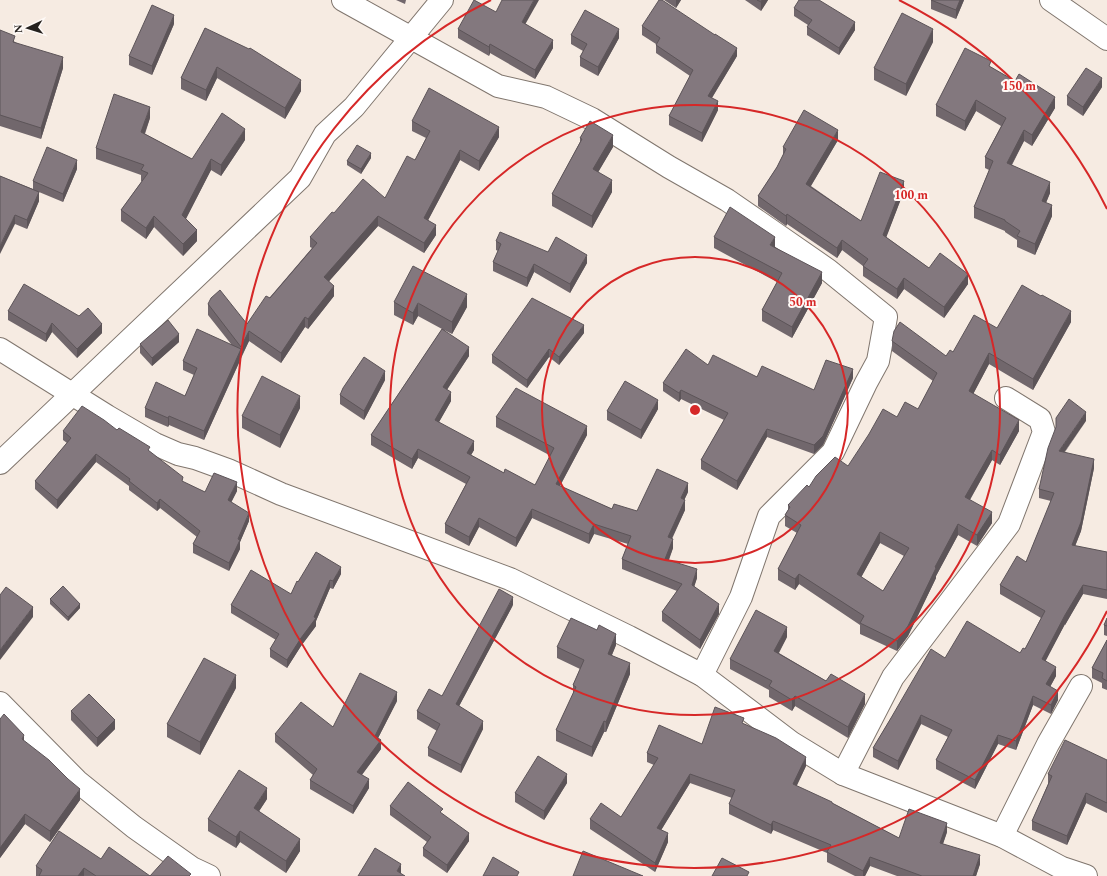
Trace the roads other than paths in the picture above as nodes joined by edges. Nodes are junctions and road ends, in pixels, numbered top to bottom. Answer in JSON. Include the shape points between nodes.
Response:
{"nodes":[{"id":1,"x":343,"y":0,"type":"edge"},
{"id":2,"x":442,"y":0,"type":"edge"},
{"id":3,"x":1051,"y":0,"type":"edge"},
{"id":4,"x":411,"y":37,"type":"junction"},
{"id":5,"x":1107,"y":39,"type":"edge"},
{"id":6,"x":0,"y":349,"type":"edge"},
{"id":7,"x":71,"y":394,"type":"junction"},
{"id":8,"x":1006,"y":398,"type":"dead end"},
{"id":9,"x":0,"y":463,"type":"edge"},
{"id":10,"x":702,"y":675,"type":"junction"},
{"id":11,"x":1081,"y":686,"type":"dead end"},
{"id":12,"x":0,"y":703,"type":"edge"},
{"id":13,"x":843,"y":774,"type":"junction"},
{"id":14,"x":1002,"y":836,"type":"junction"},
{"id":15,"x":209,"y":876,"type":"edge"},
{"id":16,"x":1086,"y":876,"type":"edge"}],
"edges":[{"from":1,"to":4,"type":"street"},
{"from":2,"to":4,"type":"street"},
{"from":3,"to":5,"type":"street"},
{"from":4,"to":7,"type":"street","via":[[354,107],[324,134],[300,178]]},
{"from":4,"to":10,"type":"street","via":[[498,86],[546,97],[592,119],[727,200],[828,270],[886,317],[878,361],[833,452],[769,516],[741,597]]},
{"from":6,"to":7,"type":"street"},
{"from":7,"to":9,"type":"street"},
{"from":7,"to":10,"type":"street","via":[[155,444],[510,579]]},
{"from":8,"to":13,"type":"street","via":[[1040,419],[1044,432],[1009,524],[893,677]]},
{"from":10,"to":13,"type":"street","via":[[792,743]]},
{"from":11,"to":14,"type":"street","via":[[1048,744]]},
{"from":12,"to":15,"type":"street","via":[[77,781],[134,828],[192,868]]},
{"from":13,"to":14,"type":"street"},
{"from":14,"to":16,"type":"street","via":[[1062,868]]}]}
